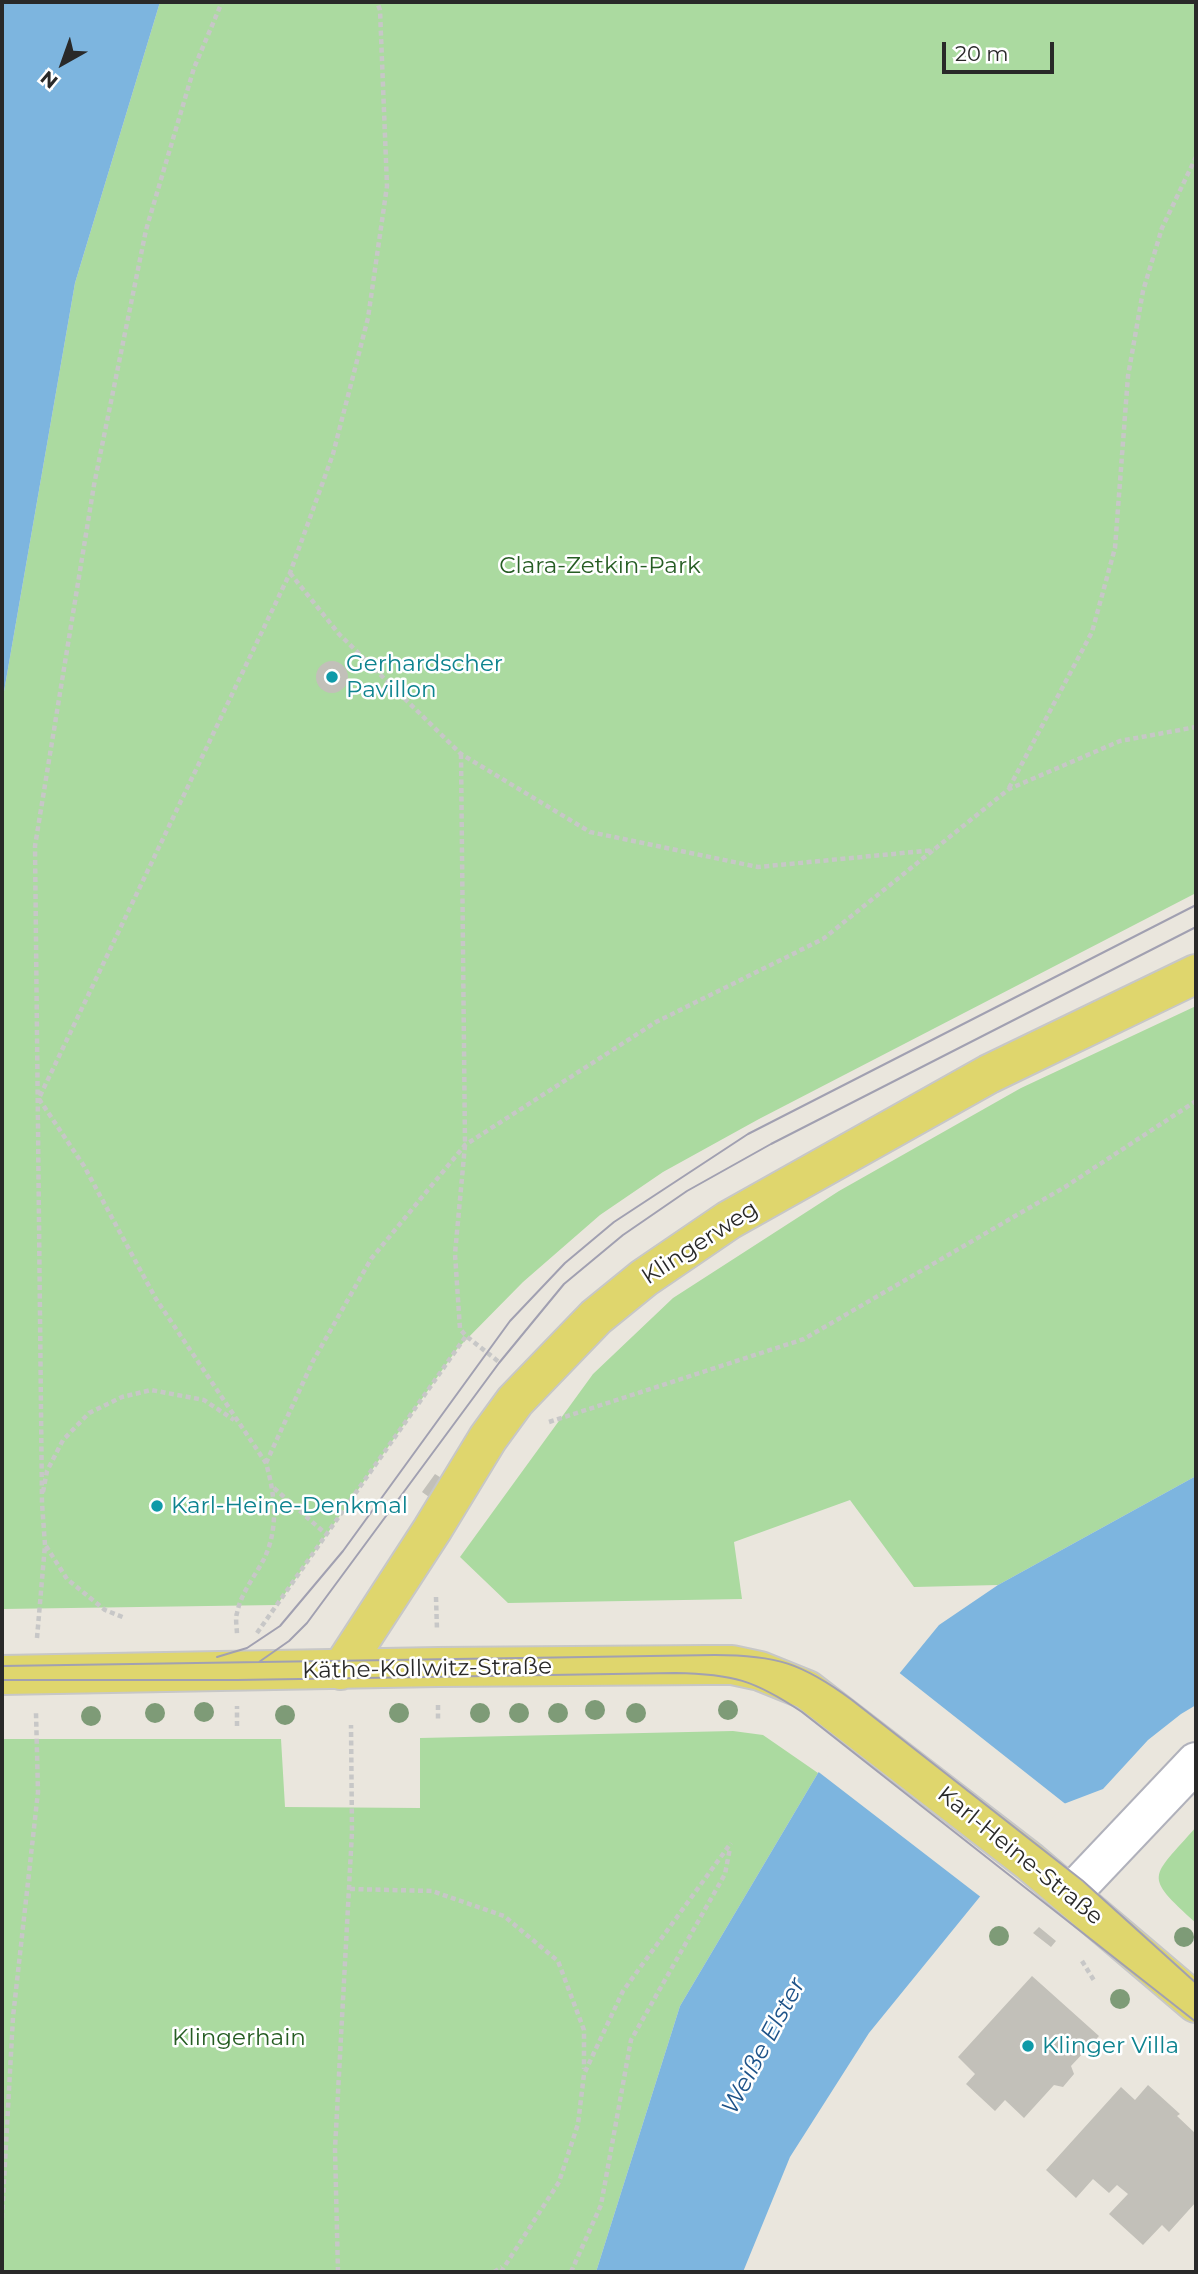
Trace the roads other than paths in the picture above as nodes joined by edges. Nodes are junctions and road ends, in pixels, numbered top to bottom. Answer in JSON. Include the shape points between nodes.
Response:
{"nodes":[{"id":1,"x":1196,"y":974,"type":"edge"},
{"id":2,"x":341,"y":1670,"type":"junction"},
{"id":3,"x":8,"y":1675,"type":"edge"},
{"id":4,"x":840,"y":1714,"type":"joint"},
{"id":5,"x":1196,"y":1762,"type":"edge"},
{"id":6,"x":1070,"y":1895,"type":"junction"},
{"id":7,"x":1196,"y":2003,"type":"edge"}],
"edges":[{"from":1,"to":2,"type":"main road","name":"Klingerweg","via":[[989,1074],[729,1220],[596,1317],[515,1401],[488,1438]]},
{"from":2,"to":3,"type":"main road","name":"Käthe-Kollwitz-Straße"},
{"from":2,"to":4,"type":"main road","name":"Käthe-Kollwitz-Straße","via":[[732,1665],[786,1680]]},
{"from":4,"to":6,"type":"main road","name":"Karl-Heine-Straße"},
{"from":5,"to":6,"type":"street"},
{"from":6,"to":7,"type":"main road","name":"Karl-Heine-Straße"}]}
